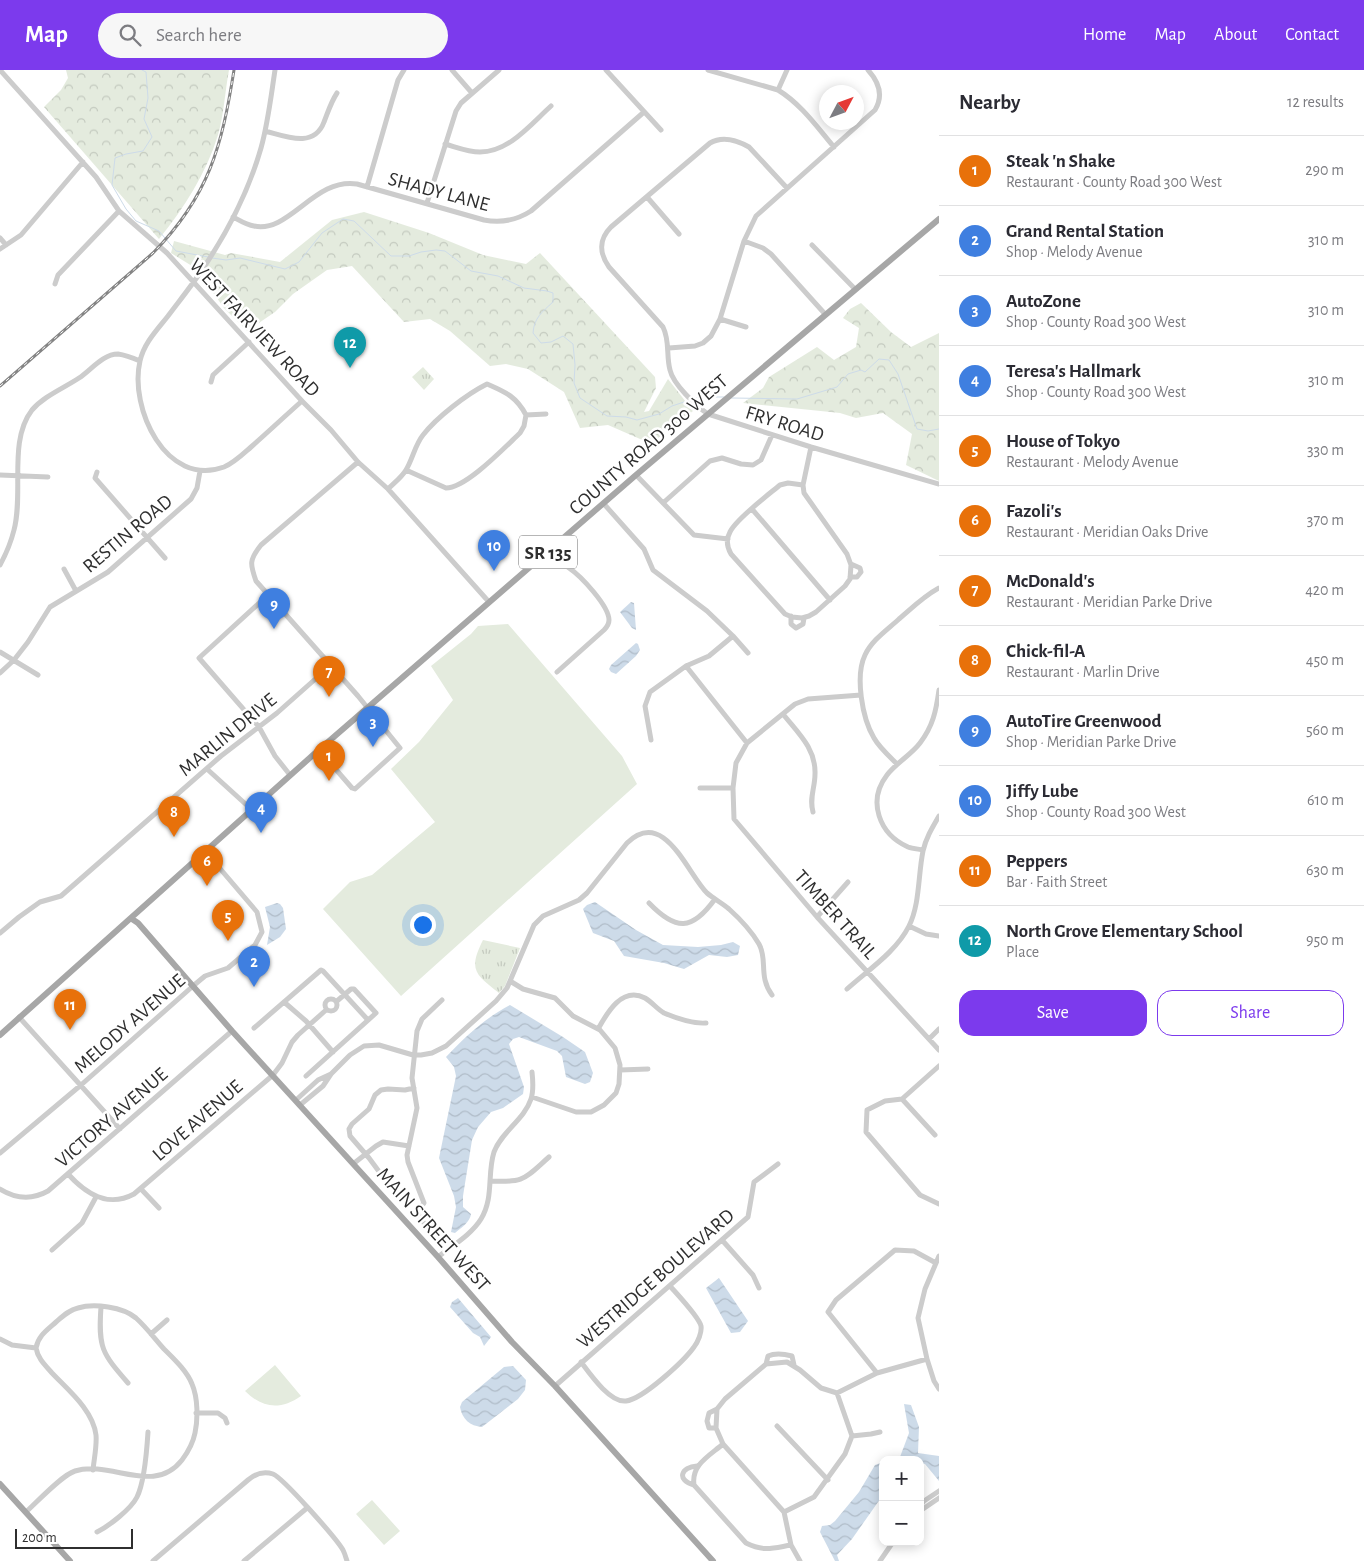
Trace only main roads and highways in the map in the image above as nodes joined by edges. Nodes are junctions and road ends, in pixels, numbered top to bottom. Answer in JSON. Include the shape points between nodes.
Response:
{"nodes":[{"id":1,"x":939,"y":218,"type":"edge"},
{"id":2,"x":132,"y":918,"type":"junction"},
{"id":3,"x":0,"y":1035,"type":"edge"},
{"id":4,"x":1,"y":1485,"type":"edge"},
{"id":5,"x":70,"y":1561,"type":"edge"},
{"id":6,"x":713,"y":1561,"type":"edge"}],
"edges":[{"from":1,"to":2,"type":"main road","name":"COUNTY ROAD 300 WEST","number":"SR 135","via":[[489,602],[251,809]]},
{"from":2,"to":3,"type":"main road","name":"COUNTY ROAD 300 WEST","number":"SR 135"},
{"from":2,"to":6,"type":"main road","name":"MAIN STREET WEST"},
{"from":4,"to":5,"type":"main road"}]}
